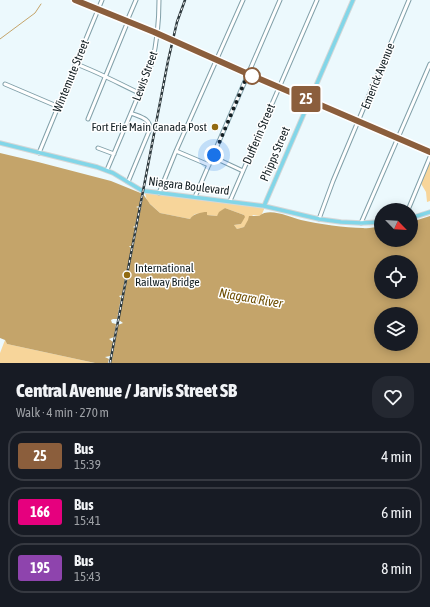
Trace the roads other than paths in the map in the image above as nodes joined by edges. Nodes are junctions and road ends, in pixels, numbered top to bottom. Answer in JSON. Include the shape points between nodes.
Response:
{"nodes":[{"id":1,"x":75,"y":0,"type":"edge"},
{"id":2,"x":102,"y":0,"type":"edge"},
{"id":3,"x":136,"y":0,"type":"edge"},
{"id":4,"x":159,"y":0,"type":"edge"},
{"id":5,"x":243,"y":0,"type":"edge"},
{"id":6,"x":280,"y":0,"type":"edge"},
{"id":7,"x":317,"y":0,"type":"edge"},
{"id":8,"x":353,"y":0,"type":"edge"},
{"id":9,"x":409,"y":0,"type":"edge"},
{"id":10,"x":98,"y":10,"type":"junction"},
{"id":11,"x":127,"y":21,"type":"junction"},
{"id":12,"x":126,"y":26,"type":"dead end"},
{"id":13,"x":216,"y":60,"type":"junction"},
{"id":14,"x":76,"y":64,"type":"junction"},
{"id":15,"x":430,"y":64,"type":"edge"},
{"id":16,"x":248,"y":74,"type":"junction"},
{"id":17,"x":105,"y":76,"type":"junction"},
{"id":18,"x":5,"y":84,"type":"dead end"},
{"id":19,"x":279,"y":88,"type":"junction"},
{"id":20,"x":139,"y":93,"type":"junction"},
{"id":21,"x":309,"y":100,"type":"junction"},
{"id":22,"x":58,"y":106,"type":"junction"},
{"id":23,"x":131,"y":113,"type":"junction"},
{"id":24,"x":88,"y":119,"type":"dead end"},
{"id":25,"x":359,"y":122,"type":"junction"},
{"id":26,"x":397,"y":139,"type":"junction"},
{"id":27,"x":0,"y":143,"type":"edge"},
{"id":28,"x":98,"y":148,"type":"dead end"},
{"id":29,"x":176,"y":151,"type":"junction"},
{"id":30,"x":430,"y":152,"type":"edge"},
{"id":31,"x":39,"y":153,"type":"junction"},
{"id":32,"x":114,"y":154,"type":"junction"},
{"id":33,"x":213,"y":157,"type":"junction"},
{"id":34,"x":430,"y":157,"type":"edge"},
{"id":35,"x":209,"y":165,"type":"junction"},
{"id":36,"x":107,"y":170,"type":"junction"},
{"id":37,"x":243,"y":171,"type":"junction"},
{"id":38,"x":128,"y":182,"type":"junction"},
{"id":39,"x":159,"y":193,"type":"junction"},
{"id":40,"x":195,"y":197,"type":"junction"},
{"id":41,"x":230,"y":201,"type":"junction"},
{"id":42,"x":411,"y":203,"type":"edge"},
{"id":43,"x":264,"y":206,"type":"junction"},
{"id":44,"x":430,"y":212,"type":"edge"},
{"id":45,"x":418,"y":216,"type":"edge"},
{"id":46,"x":319,"y":219,"type":"junction"},
{"id":47,"x":374,"y":222,"type":"edge"},
{"id":48,"x":361,"y":223,"type":"junction"}],
"edges":[{"from":1,"to":10,"type":"main road"},
{"from":2,"to":10,"type":"street","name":"Wintemute Street"},
{"from":3,"to":11,"type":"street"},
{"from":4,"to":20,"type":"street","name":"Lewis Street","via":[[155,51]]},
{"from":5,"to":13,"type":"street"},
{"from":6,"to":16,"type":"street"},
{"from":7,"to":19,"type":"street","name":"Dufferin Street"},
{"from":8,"to":21,"type":"main road","name":"Phipps Street"},
{"from":9,"to":25,"type":"street","name":"Emerick Avenue"},
{"from":10,"to":11,"type":"main road"},
{"from":10,"to":14,"type":"street","name":"Wintemute Street"},
{"from":11,"to":13,"type":"main road","bridge":true},
{"from":12,"to":17,"type":"street"},
{"from":13,"to":16,"type":"main road"},
{"from":13,"to":29,"type":"street"},
{"from":14,"to":17,"type":"street"},
{"from":14,"to":22,"type":"street","name":"Wintemute Street"},
{"from":15,"to":26,"type":"street"},
{"from":16,"to":19,"type":"main road"},
{"from":16,"to":33,"type":"street"},
{"from":17,"to":20,"type":"street"},
{"from":17,"to":24,"type":"street"},
{"from":18,"to":22,"type":"street"},
{"from":19,"to":21,"type":"main road"},
{"from":19,"to":37,"type":"street","name":"Dufferin Street"},
{"from":20,"to":23,"type":"street","name":"Lewis Street"},
{"from":21,"to":25,"type":"main road"},
{"from":21,"to":43,"type":"main road","name":"Phipps Street"},
{"from":22,"to":31,"type":"street","name":"Wintemute Street"},
{"from":23,"to":32,"type":"street","name":"Lewis Street"},
{"from":23,"to":38,"type":"street","via":[[147,120],[150,129]]},
{"from":25,"to":26,"type":"main road"},
{"from":25,"to":46,"type":"street","name":"Emerick Avenue"},
{"from":26,"to":30,"type":"main road"},
{"from":26,"to":48,"type":"street"},
{"from":27,"to":31,"type":"main road","name":"Niagara Boulevard"},
{"from":28,"to":32,"type":"street"},
{"from":29,"to":35,"type":"street"},
{"from":29,"to":39,"type":"street"},
{"from":31,"to":36,"type":"main road","name":"Niagara Boulevard"},
{"from":32,"to":36,"type":"street","name":"Lewis Street"},
{"from":33,"to":35,"type":"street"},
{"from":33,"to":37,"type":"street"},
{"from":34,"to":42,"type":"street"},
{"from":35,"to":40,"type":"street"},
{"from":36,"to":38,"type":"main road","name":"Niagara Boulevard"},
{"from":37,"to":41,"type":"street","name":"Dufferin Street"},
{"from":38,"to":39,"type":"main road","name":"Niagara Boulevard","via":[[141,190]]},
{"from":39,"to":40,"type":"main road","name":"Niagara Boulevard"},
{"from":40,"to":41,"type":"main road","name":"Niagara Boulevard"},
{"from":41,"to":43,"type":"main road","name":"Niagara Boulevard"},
{"from":43,"to":46,"type":"main road","name":"Niagara Boulevard"},
{"from":44,"to":45,"type":"main road"},
{"from":46,"to":48,"type":"main road","name":"Niagara Boulevard"},
{"from":47,"to":48,"type":"main road","name":"Niagara Boulevard"}]}
